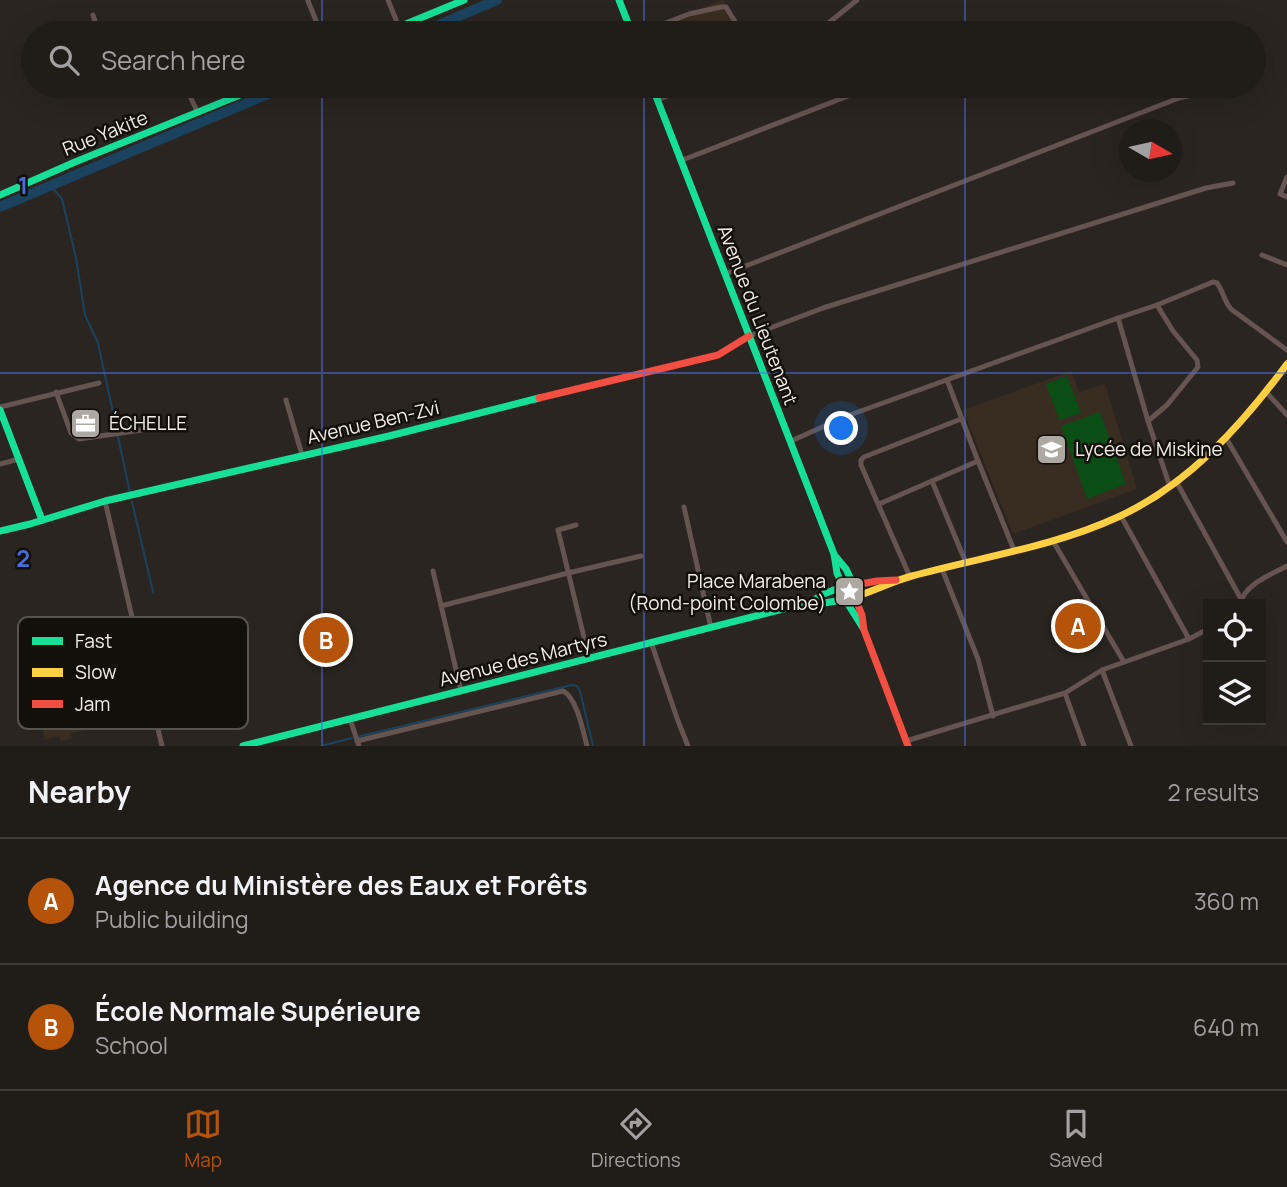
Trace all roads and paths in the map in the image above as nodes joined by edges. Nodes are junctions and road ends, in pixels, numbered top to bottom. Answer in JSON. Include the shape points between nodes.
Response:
{"nodes":[{"id":1,"x":388,"y":0,"type":"edge"},
{"id":2,"x":464,"y":0,"type":"edge"},
{"id":3,"x":619,"y":0,"type":"edge"},
{"id":4,"x":857,"y":0,"type":"edge"},
{"id":5,"x":308,"y":1,"type":"edge"},
{"id":6,"x":93,"y":15,"type":"dead end"},
{"id":7,"x":95,"y":21,"type":"edge"},
{"id":8,"x":316,"y":21,"type":"edge"},
{"id":9,"x":397,"y":21,"type":"edge"},
{"id":10,"x":413,"y":21,"type":"edge"},
{"id":11,"x":627,"y":21,"type":"edge"},
{"id":12,"x":670,"y":21,"type":"edge"},
{"id":13,"x":735,"y":21,"type":"edge"},
{"id":14,"x":831,"y":21,"type":"edge"},
{"id":15,"x":191,"y":98,"type":"edge"},
{"id":16,"x":234,"y":98,"type":"edge"},
{"id":17,"x":662,"y":98,"type":"edge"},
{"id":18,"x":843,"y":98,"type":"edge"},
{"id":19,"x":1179,"y":98,"type":"edge"},
{"id":20,"x":657,"y":100,"type":"joint"},
{"id":21,"x":198,"y":113,"type":"junction"},
{"id":22,"x":680,"y":161,"type":"junction"},
{"id":23,"x":1287,"y":177,"type":"edge"},
{"id":24,"x":1233,"y":183,"type":"dead end"},
{"id":25,"x":0,"y":195,"type":"edge"},
{"id":26,"x":1287,"y":197,"type":"edge"},
{"id":27,"x":1262,"y":255,"type":"dead end"},
{"id":28,"x":1287,"y":265,"type":"edge"},
{"id":29,"x":725,"y":275,"type":"junction"},
{"id":30,"x":1157,"y":305,"type":"junction"},
{"id":31,"x":1118,"y":317,"type":"junction"},
{"id":32,"x":749,"y":336,"type":"junction"},
{"id":33,"x":1287,"y":350,"type":"edge"},
{"id":34,"x":1287,"y":364,"type":"edge"},
{"id":35,"x":947,"y":380,"type":"junction"},
{"id":36,"x":99,"y":383,"type":"dead end"},
{"id":37,"x":56,"y":392,"type":"junction"},
{"id":38,"x":1267,"y":393,"type":"junction"},
{"id":39,"x":286,"y":400,"type":"dead end"},
{"id":40,"x":0,"y":408,"type":"edge"},
{"id":41,"x":1287,"y":415,"type":"edge"},
{"id":42,"x":961,"y":419,"type":"junction"},
{"id":43,"x":1148,"y":421,"type":"junction"},
{"id":44,"x":149,"y":429,"type":"dead end"},
{"id":45,"x":1226,"y":438,"type":"junction"},
{"id":46,"x":791,"y":441,"type":"junction"},
{"id":47,"x":302,"y":455,"type":"junction"},
{"id":48,"x":19,"y":459,"type":"junction"},
{"id":49,"x":978,"y":461,"type":"junction"},
{"id":50,"x":0,"y":464,"type":"edge"},
{"id":51,"x":932,"y":481,"type":"junction"},
{"id":52,"x":1176,"y":481,"type":"junction"},
{"id":53,"x":1170,"y":487,"type":"junction"},
{"id":54,"x":105,"y":501,"type":"junction"},
{"id":55,"x":879,"y":504,"type":"junction"},
{"id":56,"x":684,"y":507,"type":"dead end"},
{"id":57,"x":1121,"y":516,"type":"junction"},
{"id":58,"x":42,"y":520,"type":"junction"},
{"id":59,"x":576,"y":525,"type":"dead end"},
{"id":60,"x":0,"y":531,"type":"edge"},
{"id":61,"x":1053,"y":541,"type":"junction"},
{"id":62,"x":1287,"y":542,"type":"edge"},
{"id":63,"x":1014,"y":551,"type":"junction"},
{"id":64,"x":640,"y":556,"type":"dead end"},
{"id":65,"x":835,"y":556,"type":"junction"},
{"id":66,"x":966,"y":563,"type":"junction"},
{"id":67,"x":1287,"y":566,"type":"edge"},
{"id":68,"x":942,"y":569,"type":"junction"},
{"id":69,"x":433,"y":571,"type":"dead end"},
{"id":70,"x":568,"y":573,"type":"junction"},
{"id":71,"x":910,"y":577,"type":"junction"},
{"id":72,"x":901,"y":580,"type":"junction"},
{"id":73,"x":854,"y":584,"type":"junction"},
{"id":74,"x":841,"y":586,"type":"junction"},
{"id":75,"x":856,"y":597,"type":"junction"},
{"id":76,"x":1238,"y":599,"type":"edge"},
{"id":77,"x":1242,"y":599,"type":"edge"},
{"id":78,"x":844,"y":600,"type":"junction"},
{"id":79,"x":811,"y":602,"type":"junction"},
{"id":80,"x":441,"y":606,"type":"junction"},
{"id":81,"x":132,"y":617,"type":"edge"},
{"id":82,"x":711,"y":628,"type":"junction"},
{"id":83,"x":864,"y":631,"type":"junction"},
{"id":84,"x":1203,"y":632,"type":"edge"},
{"id":85,"x":1189,"y":639,"type":"junction"},
{"id":86,"x":651,"y":642,"type":"junction"},
{"id":87,"x":589,"y":658,"type":"junction"},
{"id":88,"x":1124,"y":662,"type":"junction"},
{"id":89,"x":1102,"y":670,"type":"junction"},
{"id":90,"x":461,"y":691,"type":"junction"},
{"id":91,"x":1065,"y":694,"type":"junction"},
{"id":92,"x":993,"y":716,"type":"junction"},
{"id":93,"x":349,"y":719,"type":"junction"},
{"id":94,"x":358,"y":744,"type":"edge"},
{"id":95,"x":907,"y":744,"type":"edge"},
{"id":96,"x":243,"y":746,"type":"edge"},
{"id":97,"x":587,"y":746,"type":"edge"},
{"id":98,"x":688,"y":746,"type":"edge"},
{"id":99,"x":1084,"y":746,"type":"edge"},
{"id":100,"x":1131,"y":746,"type":"edge"}],
"edges":[{"from":1,"to":9,"type":"street"},
{"from":2,"to":10,"type":"main road"},
{"from":3,"to":11,"type":"main road"},
{"from":4,"to":14,"type":"street"},
{"from":5,"to":8,"type":"street"},
{"from":6,"to":7,"type":"street"},
{"from":12,"to":13,"type":"street","via":[[726,7]]},
{"from":15,"to":21,"type":"street"},
{"from":16,"to":21,"type":"main road","name":"Rue Yakite"},
{"from":17,"to":20,"type":"street"},
{"from":18,"to":22,"type":"street"},
{"from":19,"to":29,"type":"street"},
{"from":20,"to":22,"type":"main road","name":"Avenue du Lieutenant"},
{"from":21,"to":25,"type":"main road","name":"Rue Yakite"},
{"from":22,"to":29,"type":"main road","name":"Avenue du Lieutenant"},
{"from":23,"to":26,"type":"street","via":[[1280,194]]},
{"from":24,"to":32,"type":"street","via":[[823,308]]},
{"from":27,"to":28,"type":"street"},
{"from":29,"to":32,"type":"main road","name":"Avenue du Lieutenant"},
{"from":30,"to":31,"type":"street"},
{"from":30,"to":33,"type":"street","via":[[1217,283],[1231,309]]},
{"from":30,"to":43,"type":"street","via":[[1197,359],[1198,367]]},
{"from":31,"to":35,"type":"street"},
{"from":31,"to":43,"type":"street"},
{"from":32,"to":46,"type":"main road","name":"Avenue du Lieutenant"},
{"from":32,"to":47,"type":"main road","name":"Avenue Ben-Zvi","via":[[718,355]]},
{"from":34,"to":38,"type":"main road"},
{"from":35,"to":42,"type":"street"},
{"from":35,"to":46,"type":"street"},
{"from":36,"to":37,"type":"street"},
{"from":37,"to":40,"type":"street"},
{"from":37,"to":44,"type":"street","via":[[71,433],[79,439]]},
{"from":38,"to":41,"type":"street"},
{"from":38,"to":45,"type":"main road"},
{"from":39,"to":47,"type":"street"},
{"from":40,"to":48,"type":"main road"},
{"from":42,"to":49,"type":"street"},
{"from":42,"to":55,"type":"street","via":[[864,457],[861,465]]},
{"from":43,"to":53,"type":"street"},
{"from":45,"to":52,"type":"main road"},
{"from":45,"to":62,"type":"street"},
{"from":46,"to":65,"type":"main road","name":"Avenue du Lieutenant"},
{"from":47,"to":54,"type":"main road","name":"Avenue Ben-Zvi"},
{"from":48,"to":50,"type":"street"},
{"from":48,"to":58,"type":"main road"},
{"from":49,"to":51,"type":"street"},
{"from":49,"to":63,"type":"street"},
{"from":51,"to":55,"type":"street"},
{"from":51,"to":66,"type":"street"},
{"from":52,"to":53,"type":"main road"},
{"from":52,"to":76,"type":"street"},
{"from":53,"to":57,"type":"main road"},
{"from":54,"to":58,"type":"main road","name":"Avenue Ben-Zvi"},
{"from":54,"to":81,"type":"street"},
{"from":55,"to":71,"type":"street"},
{"from":56,"to":82,"type":"street"},
{"from":57,"to":61,"type":"main road"},
{"from":57,"to":85,"type":"street"},
{"from":58,"to":60,"type":"main road","name":"Avenue Ben-Zvi"},
{"from":59,"to":70,"type":"street","via":[[558,530]]},
{"from":61,"to":63,"type":"main road"},
{"from":61,"to":88,"type":"street"},
{"from":63,"to":66,"type":"main road"},
{"from":64,"to":70,"type":"street"},
{"from":65,"to":73,"type":"main road","name":"Avenue du Lieutenant"},
{"from":65,"to":74,"type":"main road","name":"Avenue du Lieutenant"},
{"from":66,"to":68,"type":"main road"},
{"from":67,"to":77,"type":"street","via":[[1250,587]]},
{"from":68,"to":71,"type":"main road"},
{"from":68,"to":92,"type":"street","via":[[978,659]]},
{"from":69,"to":80,"type":"street"},
{"from":70,"to":80,"type":"street"},
{"from":70,"to":87,"type":"street"},
{"from":71,"to":72,"type":"main road"},
{"from":72,"to":73,"type":"main road"},
{"from":72,"to":75,"type":"main road"},
{"from":73,"to":74,"type":"main road"},
{"from":73,"to":75,"type":"main road"},
{"from":74,"to":78,"type":"main road","via":[[839,596]]},
{"from":74,"to":79,"type":"main road","name":"Avenue des Martyrs"},
{"from":75,"to":78,"type":"main road"},
{"from":75,"to":83,"type":"main road"},
{"from":78,"to":79,"type":"main road","name":"Avenue des Martyrs"},
{"from":78,"to":83,"type":"main road"},
{"from":79,"to":82,"type":"main road","name":"Avenue des Martyrs"},
{"from":80,"to":90,"type":"street"},
{"from":82,"to":86,"type":"main road","name":"Avenue des Martyrs"},
{"from":83,"to":95,"type":"main road"},
{"from":84,"to":85,"type":"street"},
{"from":85,"to":88,"type":"street"},
{"from":86,"to":87,"type":"main road","name":"Avenue des Martyrs"},
{"from":86,"to":98,"type":"street"},
{"from":87,"to":90,"type":"main road","name":"Avenue des Martyrs"},
{"from":88,"to":89,"type":"street"},
{"from":89,"to":91,"type":"street"},
{"from":89,"to":100,"type":"street"},
{"from":90,"to":93,"type":"main road","name":"Avenue des Martyrs"},
{"from":91,"to":92,"type":"street"},
{"from":91,"to":99,"type":"street"},
{"from":92,"to":95,"type":"street"},
{"from":93,"to":94,"type":"street"},
{"from":93,"to":96,"type":"main road","name":"Avenue des Martyrs"},
{"from":94,"to":97,"type":"street","via":[[563,691],[573,700]]}]}
